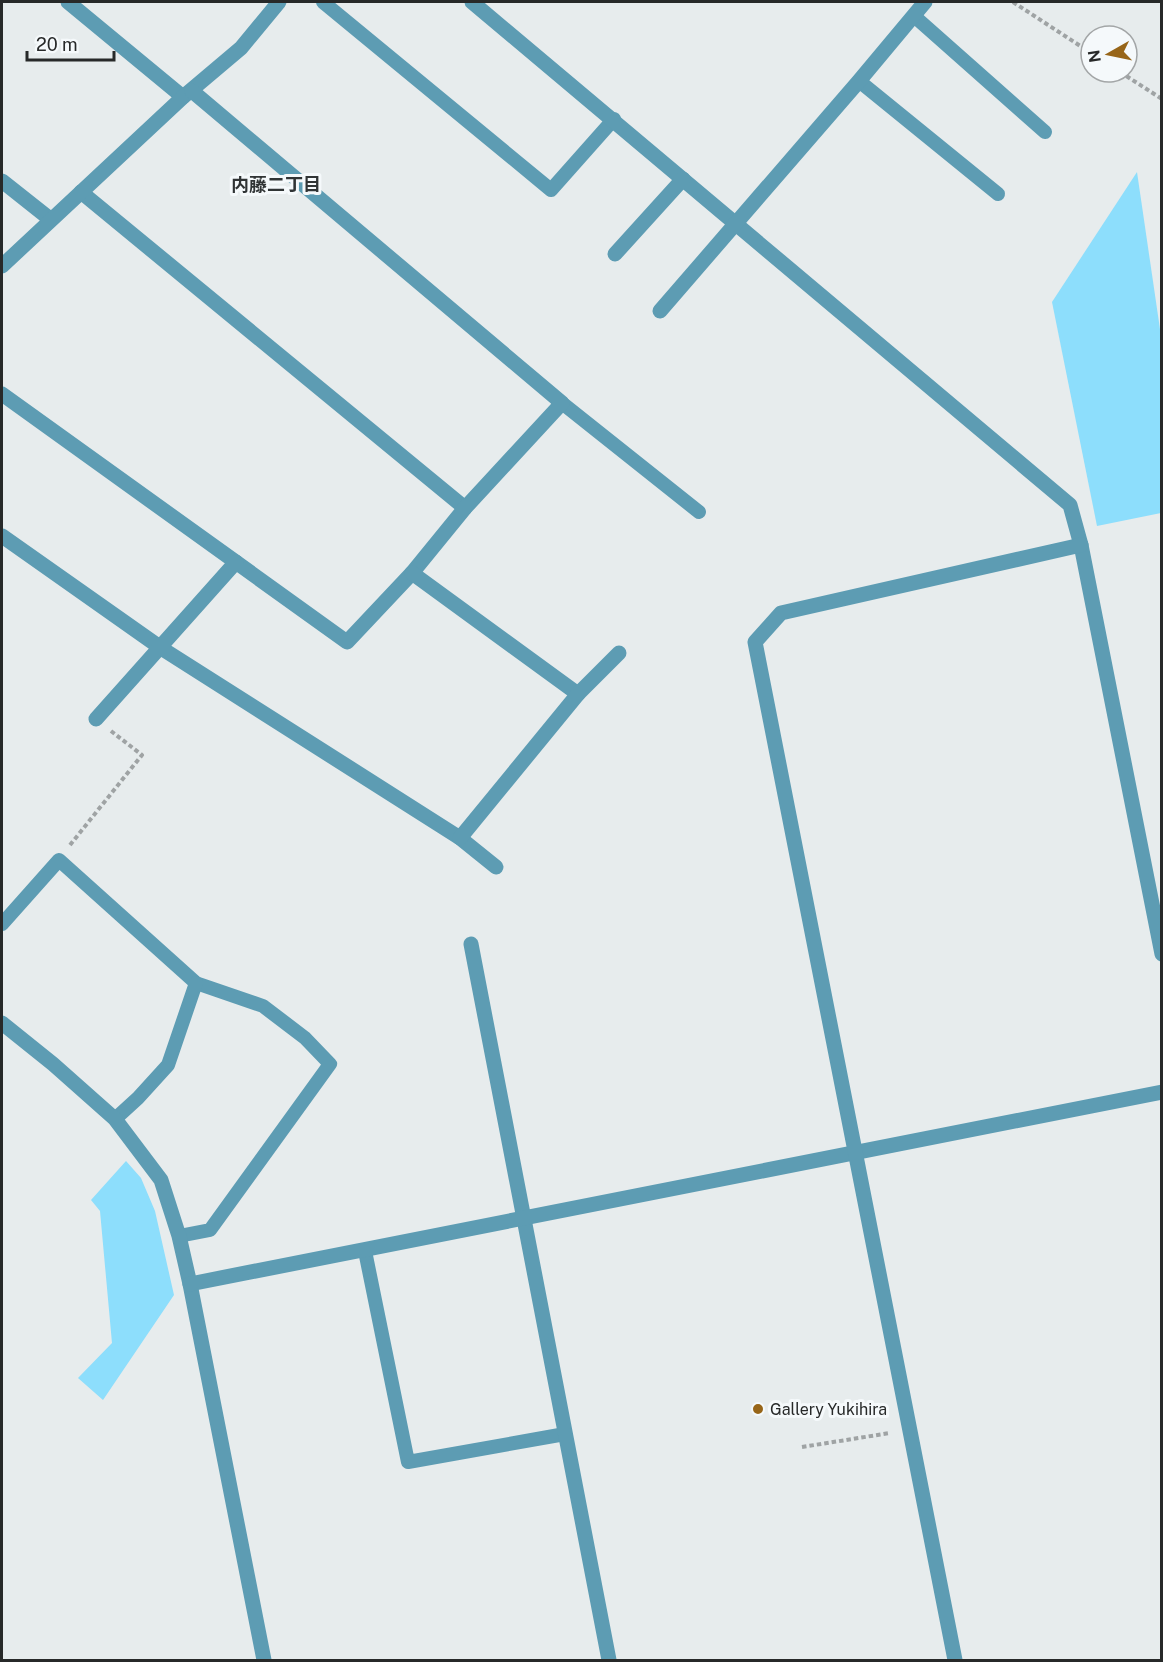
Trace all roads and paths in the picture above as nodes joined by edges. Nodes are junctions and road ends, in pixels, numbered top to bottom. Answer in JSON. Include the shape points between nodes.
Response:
{"nodes":[{"id":1,"x":68,"y":2,"type":"edge"},
{"id":2,"x":279,"y":2,"type":"edge"},
{"id":3,"x":324,"y":2,"type":"edge"},
{"id":4,"x":472,"y":2,"type":"edge"},
{"id":5,"x":925,"y":2,"type":"edge"},
{"id":6,"x":1013,"y":2,"type":"edge"},
{"id":7,"x":914,"y":16,"type":"junction"},
{"id":8,"x":1079,"y":45,"type":"edge"},
{"id":9,"x":859,"y":81,"type":"junction"},
{"id":10,"x":1138,"y":84,"type":"edge"},
{"id":11,"x":188,"y":94,"type":"junction"},
{"id":12,"x":1161,"y":99,"type":"edge"},
{"id":13,"x":614,"y":119,"type":"junction"},
{"id":14,"x":1045,"y":132,"type":"dead end"},
{"id":15,"x":683,"y":179,"type":"junction"},
{"id":16,"x":2,"y":181,"type":"edge"},
{"id":17,"x":81,"y":192,"type":"junction"},
{"id":18,"x":998,"y":194,"type":"dead end"},
{"id":19,"x":50,"y":219,"type":"junction"},
{"id":20,"x":736,"y":223,"type":"junction"},
{"id":21,"x":615,"y":254,"type":"dead end"},
{"id":22,"x":2,"y":266,"type":"edge"},
{"id":23,"x":660,"y":311,"type":"dead end"},
{"id":24,"x":2,"y":394,"type":"edge"},
{"id":25,"x":562,"y":403,"type":"junction"},
{"id":26,"x":465,"y":508,"type":"junction"},
{"id":27,"x":699,"y":512,"type":"dead end"},
{"id":28,"x":2,"y":536,"type":"edge"},
{"id":29,"x":1080,"y":545,"type":"junction"},
{"id":30,"x":236,"y":562,"type":"junction"},
{"id":31,"x":412,"y":573,"type":"junction"},
{"id":32,"x":161,"y":648,"type":"junction"},
{"id":33,"x":619,"y":653,"type":"dead end"},
{"id":34,"x":578,"y":694,"type":"junction"},
{"id":35,"x":96,"y":719,"type":"joint"},
{"id":36,"x":460,"y":838,"type":"junction"},
{"id":37,"x":59,"y":860,"type":"junction"},
{"id":38,"x":496,"y":867,"type":"dead end"},
{"id":39,"x":2,"y":924,"type":"edge"},
{"id":40,"x":471,"y":944,"type":"dead end"},
{"id":41,"x":1161,"y":954,"type":"edge"},
{"id":42,"x":196,"y":983,"type":"junction"},
{"id":43,"x":2,"y":1023,"type":"edge"},
{"id":44,"x":1161,"y":1092,"type":"edge"},
{"id":45,"x":115,"y":1119,"type":"junction"},
{"id":46,"x":854,"y":1151,"type":"junction"},
{"id":47,"x":523,"y":1219,"type":"junction"},
{"id":48,"x":179,"y":1236,"type":"junction"},
{"id":49,"x":365,"y":1251,"type":"junction"},
{"id":50,"x":190,"y":1284,"type":"junction"},
{"id":51,"x":911,"y":1430,"type":"junction"},
{"id":52,"x":565,"y":1434,"type":"junction"},
{"id":53,"x":802,"y":1447,"type":"dead end"},
{"id":54,"x":264,"y":1660,"type":"edge"},
{"id":55,"x":609,"y":1660,"type":"edge"},
{"id":56,"x":955,"y":1660,"type":"edge"}],
"edges":[{"from":1,"to":11,"type":"street"},
{"from":2,"to":11,"type":"street","via":[[241,48]]},
{"from":3,"to":13,"type":"lane","via":[[551,190]]},
{"from":4,"to":13,"type":"street"},
{"from":5,"to":7,"type":"street"},
{"from":6,"to":8,"type":"path"},
{"from":7,"to":9,"type":"street"},
{"from":7,"to":14,"type":"lane"},
{"from":9,"to":18,"type":"lane"},
{"from":9,"to":20,"type":"street"},
{"from":10,"to":12,"type":"path"},
{"from":11,"to":17,"type":"street"},
{"from":11,"to":25,"type":"street"},
{"from":13,"to":15,"type":"street"},
{"from":15,"to":20,"type":"street"},
{"from":15,"to":21,"type":"street"},
{"from":16,"to":19,"type":"street"},
{"from":17,"to":19,"type":"street"},
{"from":17,"to":26,"type":"street"},
{"from":19,"to":22,"type":"street"},
{"from":20,"to":23,"type":"street"},
{"from":20,"to":29,"type":"street","via":[[1070,505]]},
{"from":24,"to":30,"type":"street"},
{"from":25,"to":26,"type":"street"},
{"from":25,"to":27,"type":"lane"},
{"from":26,"to":31,"type":"street"},
{"from":28,"to":32,"type":"street"},
{"from":29,"to":41,"type":"street"},
{"from":29,"to":46,"type":"street","via":[[781,613],[755,642]]},
{"from":30,"to":31,"type":"street","via":[[347,642]]},
{"from":30,"to":32,"type":"street"},
{"from":31,"to":34,"type":"street"},
{"from":32,"to":35,"type":"street"},
{"from":32,"to":36,"type":"street"},
{"from":33,"to":34,"type":"street"},
{"from":34,"to":36,"type":"street"},
{"from":35,"to":37,"type":"path","via":[[142,755]]},
{"from":36,"to":38,"type":"street"},
{"from":37,"to":39,"type":"lane"},
{"from":37,"to":42,"type":"lane"},
{"from":40,"to":47,"type":"street"},
{"from":42,"to":45,"type":"lane","via":[[168,1065]]},
{"from":42,"to":48,"type":"lane","via":[[263,1006],[305,1038],[330,1064],[210,1230]]},
{"from":43,"to":45,"type":"street"},
{"from":44,"to":46,"type":"street"},
{"from":45,"to":48,"type":"street","via":[[161,1180]]},
{"from":46,"to":47,"type":"street"},
{"from":46,"to":51,"type":"street"},
{"from":47,"to":49,"type":"street"},
{"from":47,"to":52,"type":"street"},
{"from":48,"to":50,"type":"street"},
{"from":49,"to":50,"type":"street"},
{"from":49,"to":52,"type":"lane","via":[[408,1462]]},
{"from":50,"to":54,"type":"street"},
{"from":51,"to":53,"type":"path"},
{"from":51,"to":56,"type":"street"},
{"from":52,"to":55,"type":"street"}]}
